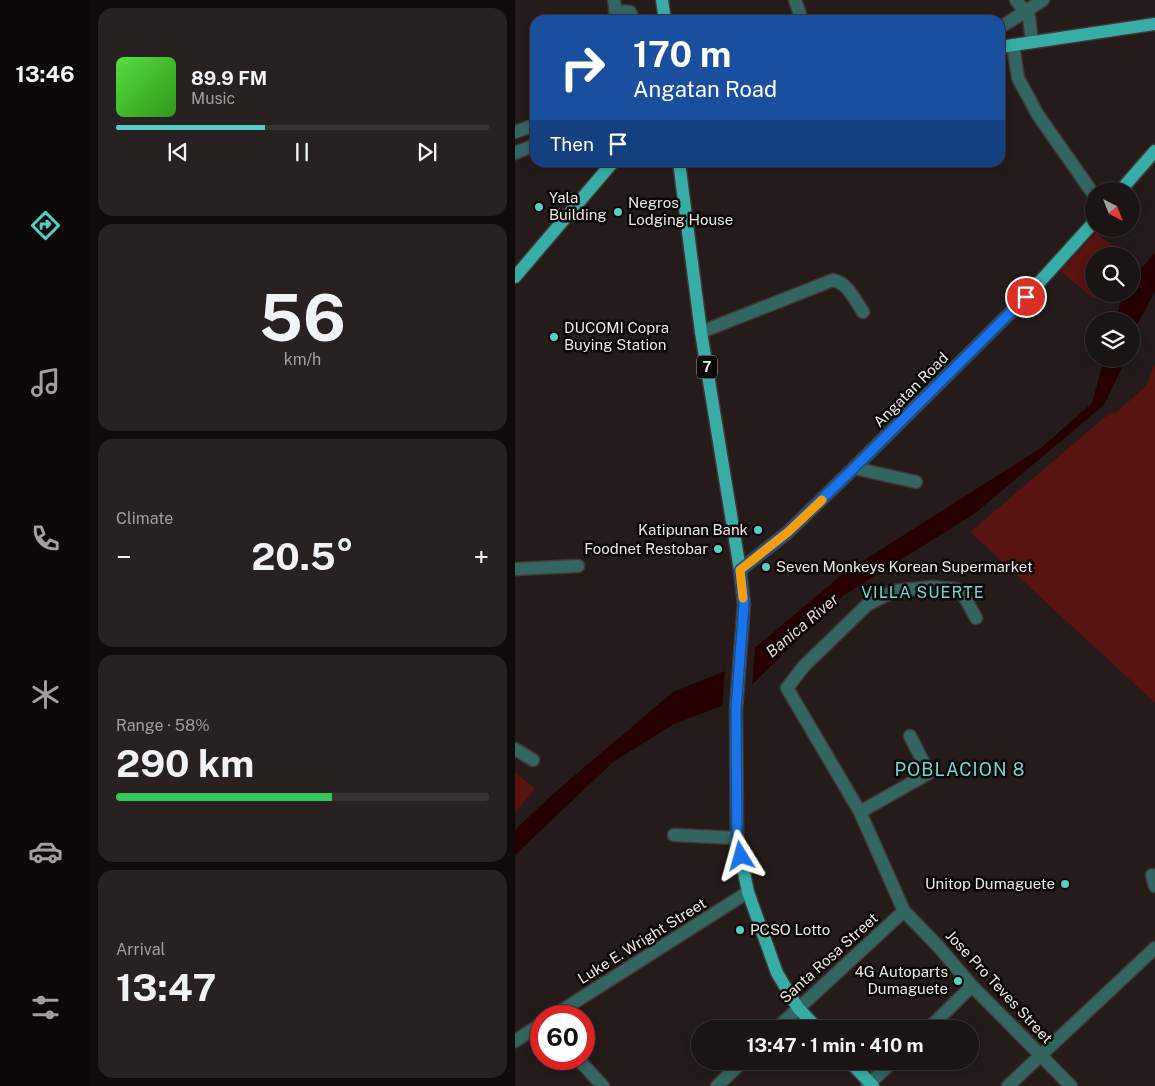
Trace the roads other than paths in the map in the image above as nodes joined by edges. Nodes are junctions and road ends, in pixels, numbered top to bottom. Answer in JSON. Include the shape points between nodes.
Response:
{"nodes":[{"id":1,"x":662,"y":0,"type":"edge"},
{"id":2,"x":795,"y":0,"type":"edge"},
{"id":3,"x":1016,"y":0,"type":"edge"},
{"id":4,"x":1043,"y":0,"type":"edge"},
{"id":5,"x":615,"y":10,"type":"edge"},
{"id":6,"x":1025,"y":12,"type":"junction"},
{"id":7,"x":632,"y":15,"type":"edge"},
{"id":8,"x":664,"y":15,"type":"edge"},
{"id":9,"x":800,"y":15,"type":"edge"},
{"id":10,"x":1005,"y":24,"type":"edge"},
{"id":11,"x":1155,"y":24,"type":"edge"},
{"id":12,"x":1031,"y":42,"type":"junction"},
{"id":13,"x":1013,"y":45,"type":"junction"},
{"id":14,"x":1005,"y":46,"type":"edge"},
{"id":15,"x":530,"y":127,"type":"edge"},
{"id":16,"x":515,"y":132,"type":"edge"},
{"id":17,"x":530,"y":147,"type":"edge"},
{"id":18,"x":1155,"y":150,"type":"edge"},
{"id":19,"x":515,"y":153,"type":"edge"},
{"id":20,"x":609,"y":167,"type":"edge"},
{"id":21,"x":680,"y":167,"type":"edge"},
{"id":22,"x":1085,"y":182,"type":"edge"},
{"id":23,"x":1128,"y":182,"type":"edge"},
{"id":24,"x":1085,"y":232,"type":"edge"},
{"id":25,"x":515,"y":277,"type":"edge"},
{"id":26,"x":863,"y":312,"type":"dead end"},
{"id":27,"x":701,"y":332,"type":"junction"},
{"id":28,"x":854,"y":468,"type":"junction"},
{"id":29,"x":916,"y":482,"type":"dead end"},
{"id":30,"x":577,"y":566,"type":"dead end"},
{"id":31,"x":515,"y":569,"type":"edge"},
{"id":32,"x":740,"y":570,"type":"junction"},
{"id":33,"x":977,"y":618,"type":"dead end"},
{"id":34,"x":909,"y":736,"type":"dead end"},
{"id":35,"x":515,"y":749,"type":"edge"},
{"id":36,"x":533,"y":760,"type":"dead end"},
{"id":37,"x":860,"y":812,"type":"junction"},
{"id":38,"x":674,"y":835,"type":"dead end"},
{"id":39,"x":737,"y":838,"type":"junction"},
{"id":40,"x":748,"y":892,"type":"junction"},
{"id":41,"x":904,"y":911,"type":"junction"},
{"id":42,"x":1155,"y":948,"type":"edge"},
{"id":43,"x":972,"y":986,"type":"junction"},
{"id":44,"x":570,"y":1005,"type":"edge"},
{"id":45,"x":798,"y":1008,"type":"junction"},
{"id":46,"x":785,"y":1020,"type":"edge"},
{"id":47,"x":809,"y":1020,"type":"edge"},
{"id":48,"x":936,"y":1020,"type":"edge"},
{"id":49,"x":530,"y":1031,"type":"edge"},
{"id":50,"x":515,"y":1040,"type":"edge"},
{"id":51,"x":1041,"y":1055,"type":"junction"},
{"id":52,"x":588,"y":1070,"type":"edge"},
{"id":53,"x":734,"y":1070,"type":"edge"},
{"id":54,"x":857,"y":1070,"type":"edge"},
{"id":55,"x":884,"y":1070,"type":"edge"},
{"id":56,"x":870,"y":1085,"type":"edge"},
{"id":57,"x":603,"y":1086,"type":"edge"},
{"id":58,"x":717,"y":1086,"type":"edge"},
{"id":59,"x":1007,"y":1086,"type":"edge"},
{"id":60,"x":1071,"y":1086,"type":"edge"}],
"edges":[{"from":1,"to":8,"type":"main road"},
{"from":2,"to":9,"type":"street"},
{"from":3,"to":6,"type":"street"},
{"from":4,"to":6,"type":"street"},
{"from":5,"to":7,"type":"street"},
{"from":6,"to":10,"type":"street"},
{"from":6,"to":12,"type":"street","via":[[1029,17]]},
{"from":11,"to":12,"type":"main road"},
{"from":12,"to":13,"type":"main road"},
{"from":13,"to":14,"type":"main road"},
{"from":13,"to":22,"type":"street","via":[[1018,78],[1037,115]]},
{"from":15,"to":16,"type":"street"},
{"from":17,"to":19,"type":"street"},
{"from":18,"to":23,"type":"main road"},
{"from":20,"to":25,"type":"main road"},
{"from":21,"to":27,"type":"main road","number":"7"},
{"from":24,"to":28,"type":"main road","name":"Angatan Road","via":[[1026,297]]},
{"from":26,"to":27,"type":"street","via":[[845,285],[833,280]]},
{"from":27,"to":32,"type":"main road","number":"7"},
{"from":28,"to":29,"type":"street"},
{"from":28,"to":32,"type":"main road","name":"Angatan Road","via":[[788,532]]},
{"from":30,"to":31,"type":"street"},
{"from":32,"to":39,"type":"main road","number":"7","via":[[744,604],[736,709]]},
{"from":33,"to":37,"type":"street","via":[[956,589],[932,587],[894,591],[867,605],[787,688]]},
{"from":34,"to":37,"type":"street","via":[[929,773]]},
{"from":35,"to":36,"type":"street"},
{"from":37,"to":41,"type":"street"},
{"from":38,"to":39,"type":"street"},
{"from":39,"to":40,"type":"main road","number":"7"},
{"from":40,"to":44,"type":"street","name":"Luke E. Wright Street"},
{"from":40,"to":45,"type":"main road","number":"7","via":[[777,973]]},
{"from":41,"to":43,"type":"street","name":"Jose Pro Teves Street"},
{"from":41,"to":45,"type":"street","name":"Santa Rosa Street"},
{"from":42,"to":51,"type":"street"},
{"from":43,"to":48,"type":"street"},
{"from":43,"to":51,"type":"street","name":"Jose Pro Teves Street"},
{"from":45,"to":46,"type":"street","name":"Santa Rosa Street"},
{"from":45,"to":47,"type":"main road","number":"7"},
{"from":49,"to":50,"type":"street"},
{"from":51,"to":59,"type":"street"},
{"from":51,"to":60,"type":"street","name":"Jose Pro Teves Street"},
{"from":52,"to":57,"type":"street"},
{"from":53,"to":58,"type":"street"},
{"from":54,"to":56,"type":"main road"},
{"from":55,"to":56,"type":"street"}]}
